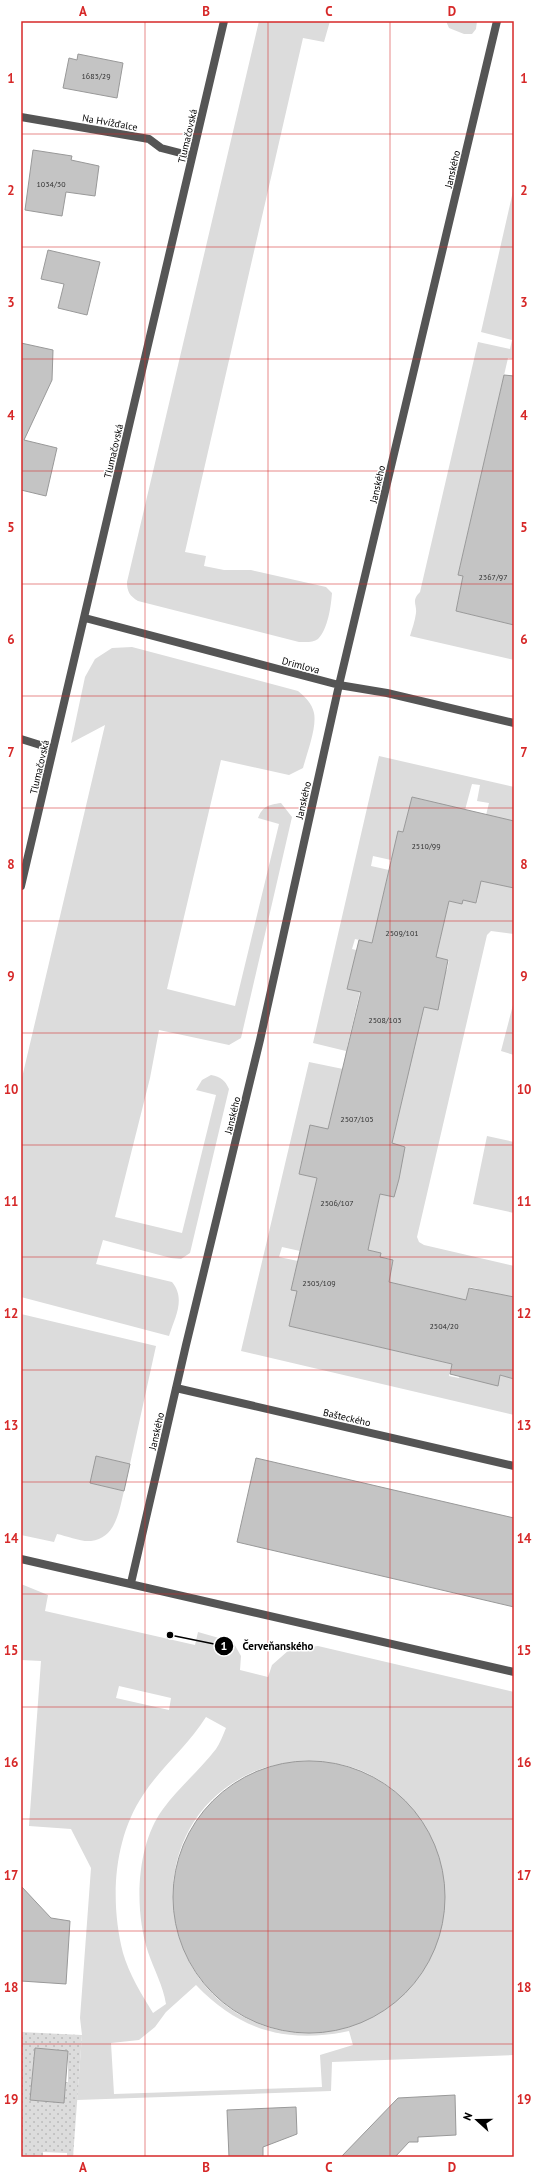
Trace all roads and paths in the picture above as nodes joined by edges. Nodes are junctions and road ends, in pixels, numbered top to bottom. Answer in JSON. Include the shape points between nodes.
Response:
{"nodes":[{"id":1,"x":224,"y":21,"type":"edge"},
{"id":2,"x":497,"y":21,"type":"edge"},
{"id":3,"x":21,"y":117,"type":"edge"},
{"id":4,"x":192,"y":156,"type":"junction"},
{"id":5,"x":85,"y":618,"type":"junction"},
{"id":6,"x":338,"y":685,"type":"junction"},
{"id":7,"x":514,"y":723,"type":"edge"},
{"id":8,"x":21,"y":739,"type":"edge"},
{"id":9,"x":53,"y":749,"type":"junction"},
{"id":10,"x":21,"y":886,"type":"edge"},
{"id":11,"x":176,"y":1388,"type":"junction"},
{"id":12,"x":514,"y":1466,"type":"edge"},
{"id":13,"x":21,"y":1559,"type":"edge"},
{"id":14,"x":131,"y":1583,"type":"junction"},
{"id":15,"x":514,"y":1672,"type":"edge"}],
"edges":[{"from":1,"to":4,"type":"street","name":"Tlumačovská"},
{"from":2,"to":6,"type":"street","name":"Janského"},
{"from":3,"to":4,"type":"street","name":"Na Hvížďalce","via":[[149,139],[161,148]]},
{"from":4,"to":5,"type":"street","name":"Tlumačovská"},
{"from":5,"to":6,"type":"street","name":"Drimlova"},
{"from":5,"to":9,"type":"street","name":"Tlumačovská"},
{"from":6,"to":7,"type":"street","name":"Drimlova","via":[[387,693]]},
{"from":6,"to":11,"type":"street","name":"Janského","via":[[258,1047]]},
{"from":8,"to":9,"type":"street"},
{"from":9,"to":10,"type":"street","name":"Tlumačovská"},
{"from":11,"to":12,"type":"street","name":"Bašteckého"},
{"from":11,"to":14,"type":"street","name":"Janského"},
{"from":13,"to":14,"type":"street"},
{"from":14,"to":15,"type":"street"}]}
